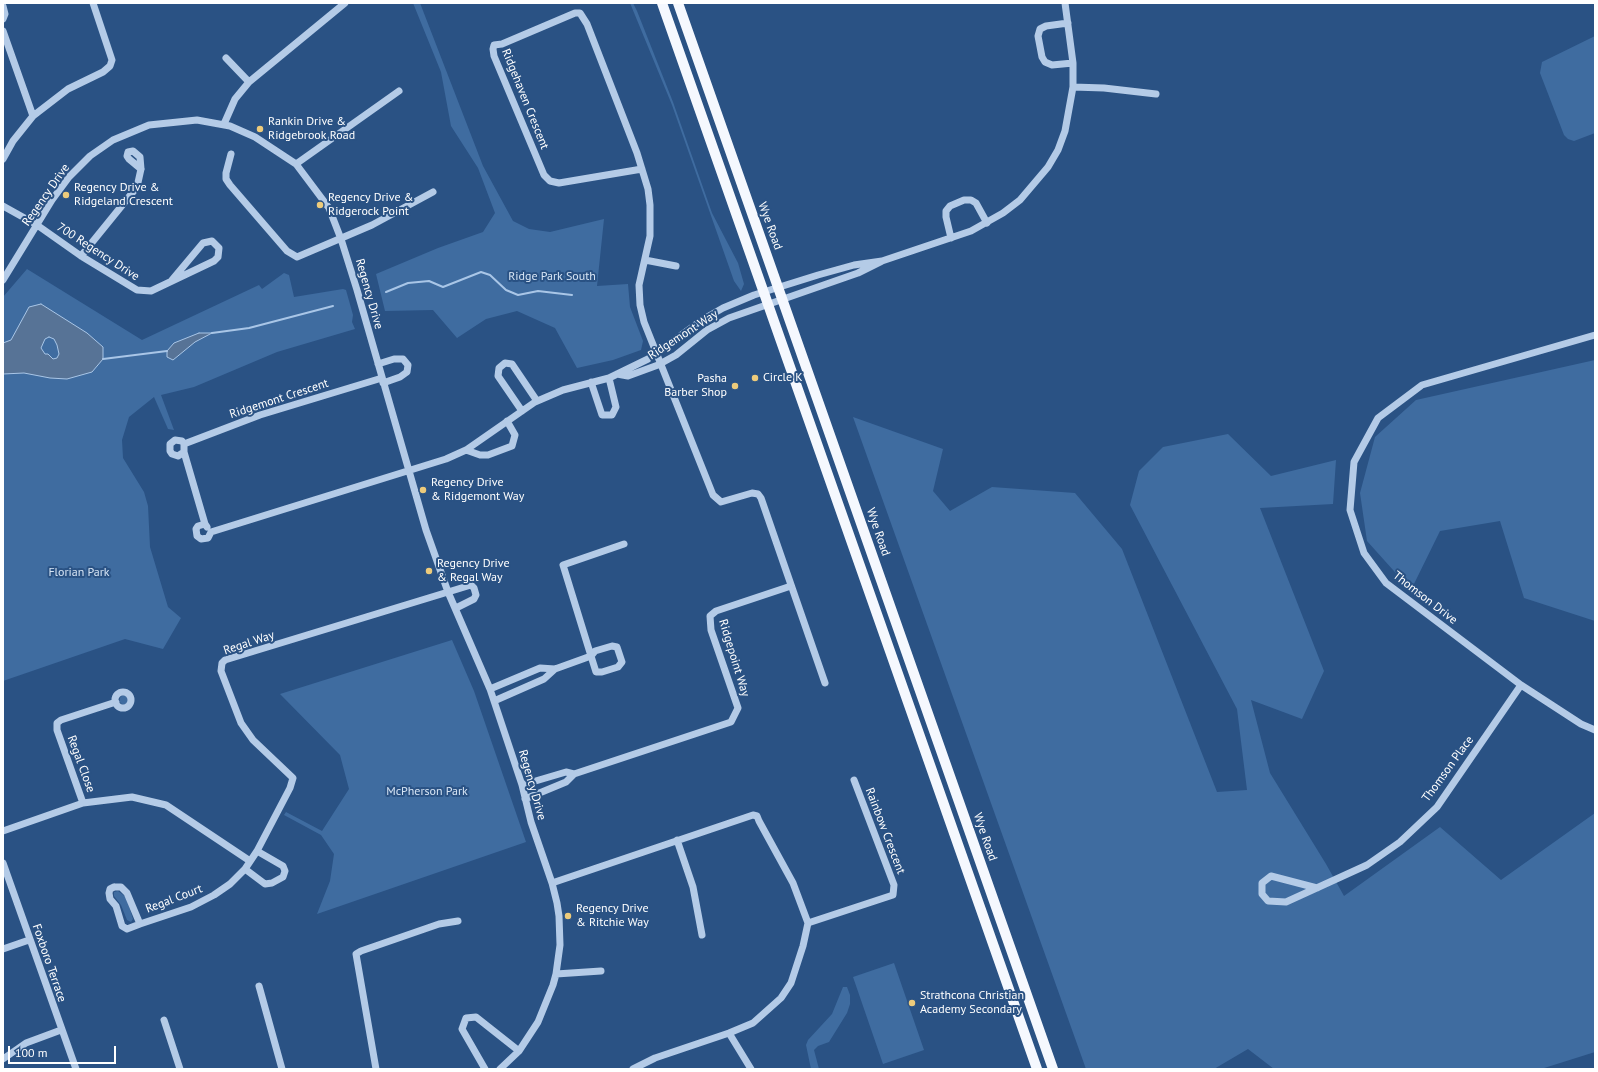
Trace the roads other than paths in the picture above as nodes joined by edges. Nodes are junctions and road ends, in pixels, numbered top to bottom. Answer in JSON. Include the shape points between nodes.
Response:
{"nodes":[{"id":1,"x":93,"y":3,"type":"edge"},
{"id":2,"x":344,"y":3,"type":"edge"},
{"id":3,"x":662,"y":3,"type":"edge"},
{"id":4,"x":678,"y":3,"type":"edge"},
{"id":5,"x":1066,"y":3,"type":"edge"},
{"id":6,"x":3,"y":6,"type":"edge"},
{"id":7,"x":3,"y":19,"type":"edge"},
{"id":8,"x":1068,"y":23,"type":"junction"},
{"id":9,"x":3,"y":31,"type":"edge"},
{"id":10,"x":226,"y":58,"type":"dead end"},
{"id":11,"x":1073,"y":63,"type":"junction"},
{"id":12,"x":249,"y":82,"type":"junction"},
{"id":13,"x":1073,"y":87,"type":"junction"},
{"id":14,"x":398,"y":91,"type":"dead end"},
{"id":15,"x":1156,"y":94,"type":"dead end"},
{"id":16,"x":33,"y":116,"type":"junction"},
{"id":17,"x":224,"y":124,"type":"junction"},
{"id":18,"x":230,"y":154,"type":"dead end"},
{"id":19,"x":3,"y":159,"type":"edge"},
{"id":20,"x":296,"y":164,"type":"junction"},
{"id":21,"x":642,"y":169,"type":"junction"},
{"id":22,"x":141,"y":170,"type":"dead end"},
{"id":23,"x":433,"y":192,"type":"dead end"},
{"id":24,"x":3,"y":206,"type":"edge"},
{"id":25,"x":987,"y":223,"type":"junction"},
{"id":26,"x":37,"y":225,"type":"junction"},
{"id":27,"x":951,"y":238,"type":"junction"},
{"id":28,"x":341,"y":239,"type":"junction"},
{"id":29,"x":81,"y":256,"type":"junction"},
{"id":30,"x":645,"y":260,"type":"junction"},
{"id":31,"x":882,"y":261,"type":"junction"},
{"id":32,"x":676,"y":266,"type":"dead end"},
{"id":33,"x":3,"y":280,"type":"edge"},
{"id":34,"x":172,"y":280,"type":"junction"},
{"id":35,"x":778,"y":287,"type":"junction"},
{"id":36,"x":763,"y":292,"type":"junction"},
{"id":37,"x":783,"y":301,"type":"junction"},
{"id":38,"x":768,"y":306,"type":"junction"},
{"id":39,"x":1595,"y":335,"type":"edge"},
{"id":40,"x":657,"y":354,"type":"junction"},
{"id":41,"x":378,"y":364,"type":"junction"},
{"id":42,"x":661,"y":364,"type":"junction"},
{"id":43,"x":616,"y":374,"type":"junction"},
{"id":44,"x":608,"y":378,"type":"junction"},
{"id":45,"x":382,"y":381,"type":"junction"},
{"id":46,"x":591,"y":382,"type":"junction"},
{"id":47,"x":537,"y":401,"type":"junction"},
{"id":48,"x":522,"y":411,"type":"junction"},
{"id":49,"x":507,"y":421,"type":"junction"},
{"id":50,"x":466,"y":450,"type":"junction"},
{"id":51,"x":407,"y":470,"type":"junction"},
{"id":52,"x":205,"y":524,"type":"junction"},
{"id":53,"x":211,"y":532,"type":"junction"},
{"id":54,"x":624,"y":544,"type":"dead end"},
{"id":55,"x":791,"y":586,"type":"junction"},
{"id":56,"x":448,"y":592,"type":"junction"},
{"id":57,"x":456,"y":608,"type":"junction"},
{"id":58,"x":591,"y":656,"type":"junction"},
{"id":59,"x":554,"y":669,"type":"junction"},
{"id":60,"x":825,"y":683,"type":"dead end"},
{"id":61,"x":1521,"y":684,"type":"junction"},
{"id":62,"x":490,"y":689,"type":"junction"},
{"id":63,"x":494,"y":701,"type":"junction"},
{"id":64,"x":116,"y":702,"type":"dead end"},
{"id":65,"x":1595,"y":730,"type":"edge"},
{"id":66,"x":574,"y":774,"type":"junction"},
{"id":67,"x":854,"y":780,"type":"dead end"},
{"id":68,"x":522,"y":785,"type":"junction"},
{"id":69,"x":525,"y":798,"type":"junction"},
{"id":70,"x":83,"y":803,"type":"junction"},
{"id":71,"x":3,"y":831,"type":"edge"},
{"id":72,"x":677,"y":840,"type":"junction"},
{"id":73,"x":257,"y":851,"type":"junction"},
{"id":74,"x":250,"y":861,"type":"junction"},
{"id":75,"x":3,"y":863,"type":"edge"},
{"id":76,"x":245,"y":869,"type":"junction"},
{"id":77,"x":552,"y":883,"type":"junction"},
{"id":78,"x":1317,"y":888,"type":"junction"},
{"id":79,"x":458,"y":921,"type":"dead end"},
{"id":80,"x":808,"y":923,"type":"junction"},
{"id":81,"x":140,"y":924,"type":"junction"},
{"id":82,"x":702,"y":935,"type":"dead end"},
{"id":83,"x":29,"y":940,"type":"junction"},
{"id":84,"x":3,"y":949,"type":"edge"},
{"id":85,"x":601,"y":971,"type":"dead end"},
{"id":86,"x":556,"y":974,"type":"junction"},
{"id":87,"x":259,"y":986,"type":"dead end"},
{"id":88,"x":164,"y":1020,"type":"dead end"},
{"id":89,"x":61,"y":1030,"type":"junction"},
{"id":90,"x":729,"y":1033,"type":"junction"},
{"id":91,"x":519,"y":1051,"type":"junction"},
{"id":92,"x":3,"y":1059,"type":"edge"},
{"id":93,"x":504,"y":1068,"type":"edge"},
{"id":94,"x":76,"y":1069,"type":"edge"},
{"id":95,"x":180,"y":1069,"type":"edge"},
{"id":96,"x":282,"y":1069,"type":"edge"},
{"id":97,"x":376,"y":1069,"type":"edge"},
{"id":98,"x":484,"y":1069,"type":"edge"},
{"id":99,"x":633,"y":1069,"type":"edge"},
{"id":100,"x":751,"y":1069,"type":"edge"},
{"id":101,"x":1037,"y":1069,"type":"edge"},
{"id":102,"x":1053,"y":1069,"type":"edge"}],
"edges":[{"from":1,"to":16,"type":"street","via":[[112,60],[110,66],[68,90]]},
{"from":2,"to":12,"type":"street"},
{"from":3,"to":36,"type":"main road"},
{"from":4,"to":35,"type":"main road","name":"Wye Road"},
{"from":5,"to":8,"type":"street"},
{"from":6,"to":7,"type":"street"},
{"from":8,"to":11,"type":"street"},
{"from":8,"to":11,"type":"street","via":[[1046,26],[1040,29],[1038,36],[1045,62],[1052,65]]},
{"from":9,"to":16,"type":"street"},
{"from":10,"to":12,"type":"street"},
{"from":11,"to":13,"type":"street"},
{"from":12,"to":17,"type":"street","via":[[235,100]]},
{"from":13,"to":15,"type":"street"},
{"from":13,"to":25,"type":"street","via":[[1065,131],[1048,167],[1020,200]]},
{"from":14,"to":20,"type":"street"},
{"from":16,"to":19,"type":"street","via":[[13,141]]},
{"from":17,"to":20,"type":"street","name":"Regency Drive","via":[[255,137]]},
{"from":17,"to":26,"type":"street","name":"Regency Drive","via":[[197,120],[172,122],[138,129],[114,140],[90,156],[69,177]]},
{"from":18,"to":28,"type":"street","via":[[226,179],[287,251],[297,257]]},
{"from":20,"to":28,"type":"street","name":"Regency Drive","via":[[329,208]]},
{"from":21,"to":21,"type":"street","name":"Ridgehaven Crescent","via":[[558,183],[550,181],[544,175],[494,56],[494,45],[580,13],[588,24]]},
{"from":21,"to":30,"type":"street","name":"Ridgehaven Crescent","via":[[650,205],[650,236]]},
{"from":22,"to":29,"type":"street","via":[[137,187]]},
{"from":23,"to":28,"type":"street","via":[[372,226]]},
{"from":24,"to":26,"type":"street","name":"700 Regency Drive"},
{"from":25,"to":27,"type":"street"},
{"from":25,"to":27,"type":"street","via":[[976,202],[964,200],[950,206],[946,211]]},
{"from":26,"to":29,"type":"street","name":"700 Regency Drive"},
{"from":26,"to":33,"type":"street","name":"Regency Drive"},
{"from":27,"to":31,"type":"street"},
{"from":28,"to":41,"type":"street","name":"Regency Drive"},
{"from":29,"to":34,"type":"street","name":"700 Regency Drive","via":[[137,290],[151,291]]},
{"from":30,"to":32,"type":"street"},
{"from":30,"to":40,"type":"street","name":"Ridgehaven Crescent","via":[[639,285],[640,305]]},
{"from":31,"to":35,"type":"street","name":"Ridgemont Way","via":[[854,265]]},
{"from":31,"to":37,"type":"street","name":"Ridgemont Way","via":[[858,273]]},
{"from":34,"to":34,"type":"street","via":[[214,261],[218,257],[219,248],[212,241],[203,243]]},
{"from":35,"to":36,"type":"street","name":"Ridgemont Way"},
{"from":35,"to":37,"type":"main road","name":"Wye Road"},
{"from":36,"to":38,"type":"main road"},
{"from":36,"to":40,"type":"street","name":"Ridgemont Way","via":[[712,314]]},
{"from":37,"to":38,"type":"street","name":"Ridgemont Way"},
{"from":37,"to":102,"type":"main road","name":"Wye Road"},
{"from":38,"to":42,"type":"street","name":"Ridgemont Way","via":[[718,323]]},
{"from":38,"to":101,"type":"main road"},
{"from":39,"to":61,"type":"street","name":"Thomson Drive","via":[[1422,385],[1378,418],[1354,462],[1350,510],[1364,553],[1386,583]]},
{"from":40,"to":42,"type":"street","name":"Ridgehaven Crescent"},
{"from":40,"to":43,"type":"street","name":"Ridgemont Way"},
{"from":41,"to":45,"type":"street","name":"Regency Drive"},
{"from":41,"to":45,"type":"street","via":[[403,359],[408,365],[407,372],[400,377]]},
{"from":42,"to":43,"type":"street","name":"Ridgemont Way","via":[[638,374]]},
{"from":42,"to":55,"type":"street","via":[[713,496],[721,502],[752,493],[758,494]]},
{"from":43,"to":44,"type":"street","name":"Ridgemont Way"},
{"from":44,"to":46,"type":"street","name":"Ridgemont Way"},
{"from":44,"to":46,"type":"street","via":[[616,407],[612,415],[602,415]]},
{"from":45,"to":51,"type":"street","name":"Regency Drive"},
{"from":45,"to":52,"type":"street","name":"Ridgemont Crescent","via":[[260,415],[184,448]]},
{"from":46,"to":47,"type":"street","name":"Ridgemont Way"},
{"from":47,"to":48,"type":"street","name":"Ridgemont Way"},
{"from":47,"to":48,"type":"street","via":[[512,364],[505,363],[499,368],[498,376]]},
{"from":48,"to":49,"type":"street","name":"Ridgemont Way"},
{"from":49,"to":50,"type":"street","name":"Ridgemont Way"},
{"from":49,"to":50,"type":"street","via":[[515,436],[512,446],[488,455]]},
{"from":50,"to":51,"type":"street","name":"Ridgemont Way","via":[[446,459]]},
{"from":51,"to":53,"type":"street"},
{"from":51,"to":56,"type":"street","name":"Regency Drive"},
{"from":52,"to":53,"type":"street","name":"Ridgemont Crescent"},
{"from":52,"to":53,"type":"street","via":[[196,529],[197,536],[206,539]]},
{"from":54,"to":58,"type":"street","via":[[563,565]]},
{"from":55,"to":60,"type":"street"},
{"from":55,"to":66,"type":"street","name":"Ridgepoint Way","via":[[716,611],[710,616],[711,630],[738,708],[732,722]]},
{"from":56,"to":57,"type":"street","name":"Regency Drive"},
{"from":56,"to":57,"type":"street","via":[[468,585],[474,588],[474,599]]},
{"from":56,"to":73,"type":"street","name":"Regal Way","via":[[222,663],[221,671],[241,723],[253,740],[293,778]]},
{"from":57,"to":62,"type":"street","name":"Regency Drive"},
{"from":58,"to":58,"type":"street","via":[[596,672],[618,667],[622,662],[617,648],[612,646],[595,651]]},
{"from":58,"to":59,"type":"street"},
{"from":59,"to":62,"type":"street","via":[[540,668]]},
{"from":59,"to":63,"type":"street","via":[[544,679]]},
{"from":61,"to":65,"type":"street","name":"Thomson Drive","via":[[1581,724]]},
{"from":61,"to":78,"type":"street","name":"Thomson Place","via":[[1437,807],[1400,842],[1368,865]]},
{"from":62,"to":63,"type":"street","name":"Regency Drive"},
{"from":63,"to":68,"type":"street","name":"Regency Drive"},
{"from":64,"to":70,"type":"street","name":"Regal Close","via":[[57,723],[57,730]]},
{"from":66,"to":68,"type":"street","name":"Ridgepoint Way","via":[[566,772]]},
{"from":66,"to":69,"type":"street","name":"Ridgepoint Way","via":[[566,782]]},
{"from":67,"to":80,"type":"street","name":"Rainbow Crescent","via":[[894,885],[892,895]]},
{"from":68,"to":69,"type":"street","name":"Regency Drive"},
{"from":69,"to":77,"type":"street","name":"Regency Drive"},
{"from":70,"to":71,"type":"street"},
{"from":70,"to":74,"type":"street","via":[[132,797],[166,805]]},
{"from":72,"to":77,"type":"street"},
{"from":72,"to":80,"type":"street","via":[[749,816],[757,816],[793,883]]},
{"from":72,"to":82,"type":"street","via":[[693,887]]},
{"from":73,"to":74,"type":"street","name":"Regal Way"},
{"from":73,"to":76,"type":"street","via":[[283,866],[283,877],[265,884]]},
{"from":74,"to":76,"type":"street","name":"Regal Court"},
{"from":75,"to":83,"type":"street","name":"Foxboro Terrace"},
{"from":76,"to":81,"type":"street","name":"Regal Court","via":[[214,895],[191,907]]},
{"from":77,"to":86,"type":"street","name":"Regency Drive","via":[[560,916]]},
{"from":78,"to":78,"type":"street","name":"Thomson Place","via":[[1271,876],[1262,883],[1262,894],[1268,901],[1286,902]]},
{"from":79,"to":97,"type":"street","via":[[439,924],[361,950],[356,954]]},
{"from":80,"to":90,"type":"street","via":[[791,983],[781,998],[753,1023]]},
{"from":81,"to":81,"type":"street","name":"Regal Court","via":[[127,893],[120,887],[110,889],[110,899],[116,906],[122,926],[127,929]]},
{"from":83,"to":84,"type":"street"},
{"from":83,"to":89,"type":"street","name":"Foxboro Terrace"},
{"from":85,"to":86,"type":"street"},
{"from":86,"to":91,"type":"street","name":"Regency Drive","via":[[538,1022]]},
{"from":87,"to":96,"type":"street"},
{"from":88,"to":95,"type":"street"},
{"from":89,"to":92,"type":"street","via":[[26,1043]]},
{"from":89,"to":94,"type":"street","name":"Foxboro Terrace"},
{"from":90,"to":99,"type":"street","via":[[661,1055]]},
{"from":90,"to":100,"type":"street"},
{"from":91,"to":93,"type":"street","name":"Regency Drive"},
{"from":91,"to":98,"type":"street","via":[[476,1017],[466,1018],[462,1029]]}]}
